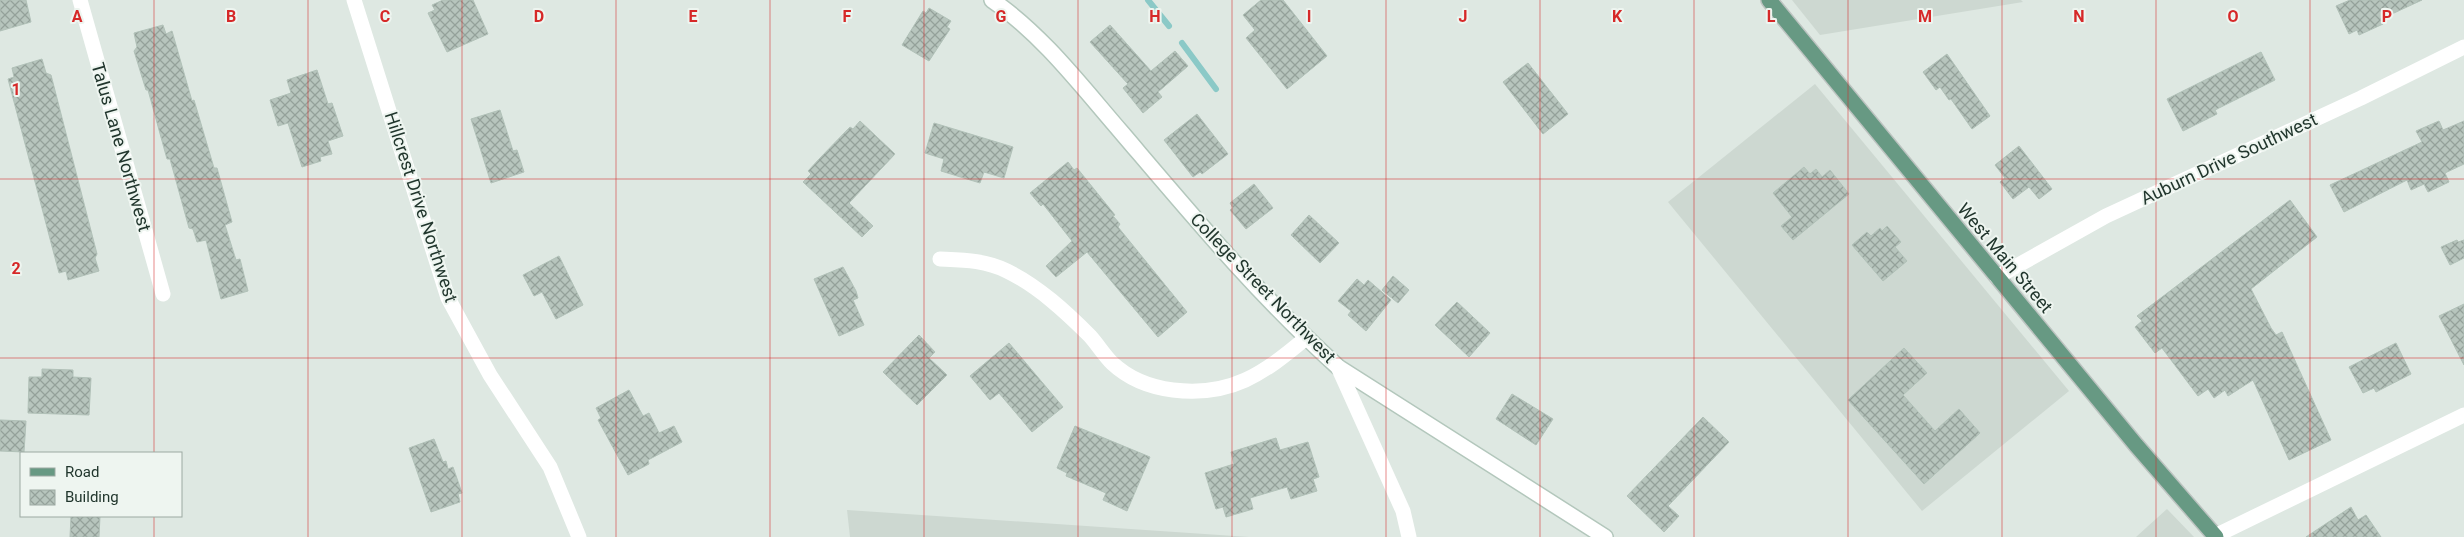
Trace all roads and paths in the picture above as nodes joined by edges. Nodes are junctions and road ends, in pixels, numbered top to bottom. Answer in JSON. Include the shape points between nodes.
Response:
{"nodes":[{"id":1,"x":80,"y":0,"type":"edge"},
{"id":2,"x":354,"y":0,"type":"edge"},
{"id":3,"x":992,"y":0,"type":"edge"},
{"id":4,"x":1769,"y":0,"type":"edge"},
{"id":5,"x":2464,"y":47,"type":"edge"},
{"id":6,"x":940,"y":259,"type":"dead end"},
{"id":7,"x":1997,"y":277,"type":"junction"},
{"id":8,"x":163,"y":294,"type":"dead end"},
{"id":9,"x":1306,"y":338,"type":"junction"},
{"id":10,"x":1338,"y":367,"type":"junction"},
{"id":11,"x":2464,"y":415,"type":"edge"},
{"id":12,"x":579,"y":537,"type":"edge"},
{"id":13,"x":1409,"y":537,"type":"edge"},
{"id":14,"x":1605,"y":537,"type":"edge"},
{"id":15,"x":2216,"y":537,"type":"edge"}],
"edges":[{"from":1,"to":8,"type":"street","name":"Talus Lane Northwest"},
{"from":2,"to":12,"type":"street","name":"Hillcrest Drive Northwest","via":[[448,298],[490,374],[550,467]]},
{"from":3,"to":9,"type":"street","name":"College Street Northwest","via":[[1055,56],[1245,275]]},
{"from":4,"to":7,"type":"main road","name":"West Main Street"},
{"from":5,"to":7,"type":"street","name":"Auburn Drive Southwest","via":[[2106,216]]},
{"from":6,"to":9,"type":"street","via":[[977,260],[1006,270],[1036,288],[1090,337],[1111,362],[1134,380],[1164,389],[1218,390],[1246,380],[1277,362]]},
{"from":7,"to":15,"type":"main road","name":"West Main Street","via":[[2136,446]]},
{"from":9,"to":10,"type":"street","name":"College Street Northwest"},
{"from":10,"to":13,"type":"street","via":[[1403,511]]},
{"from":10,"to":14,"type":"street","name":"College Street Northwest"},
{"from":11,"to":15,"type":"street"}]}
